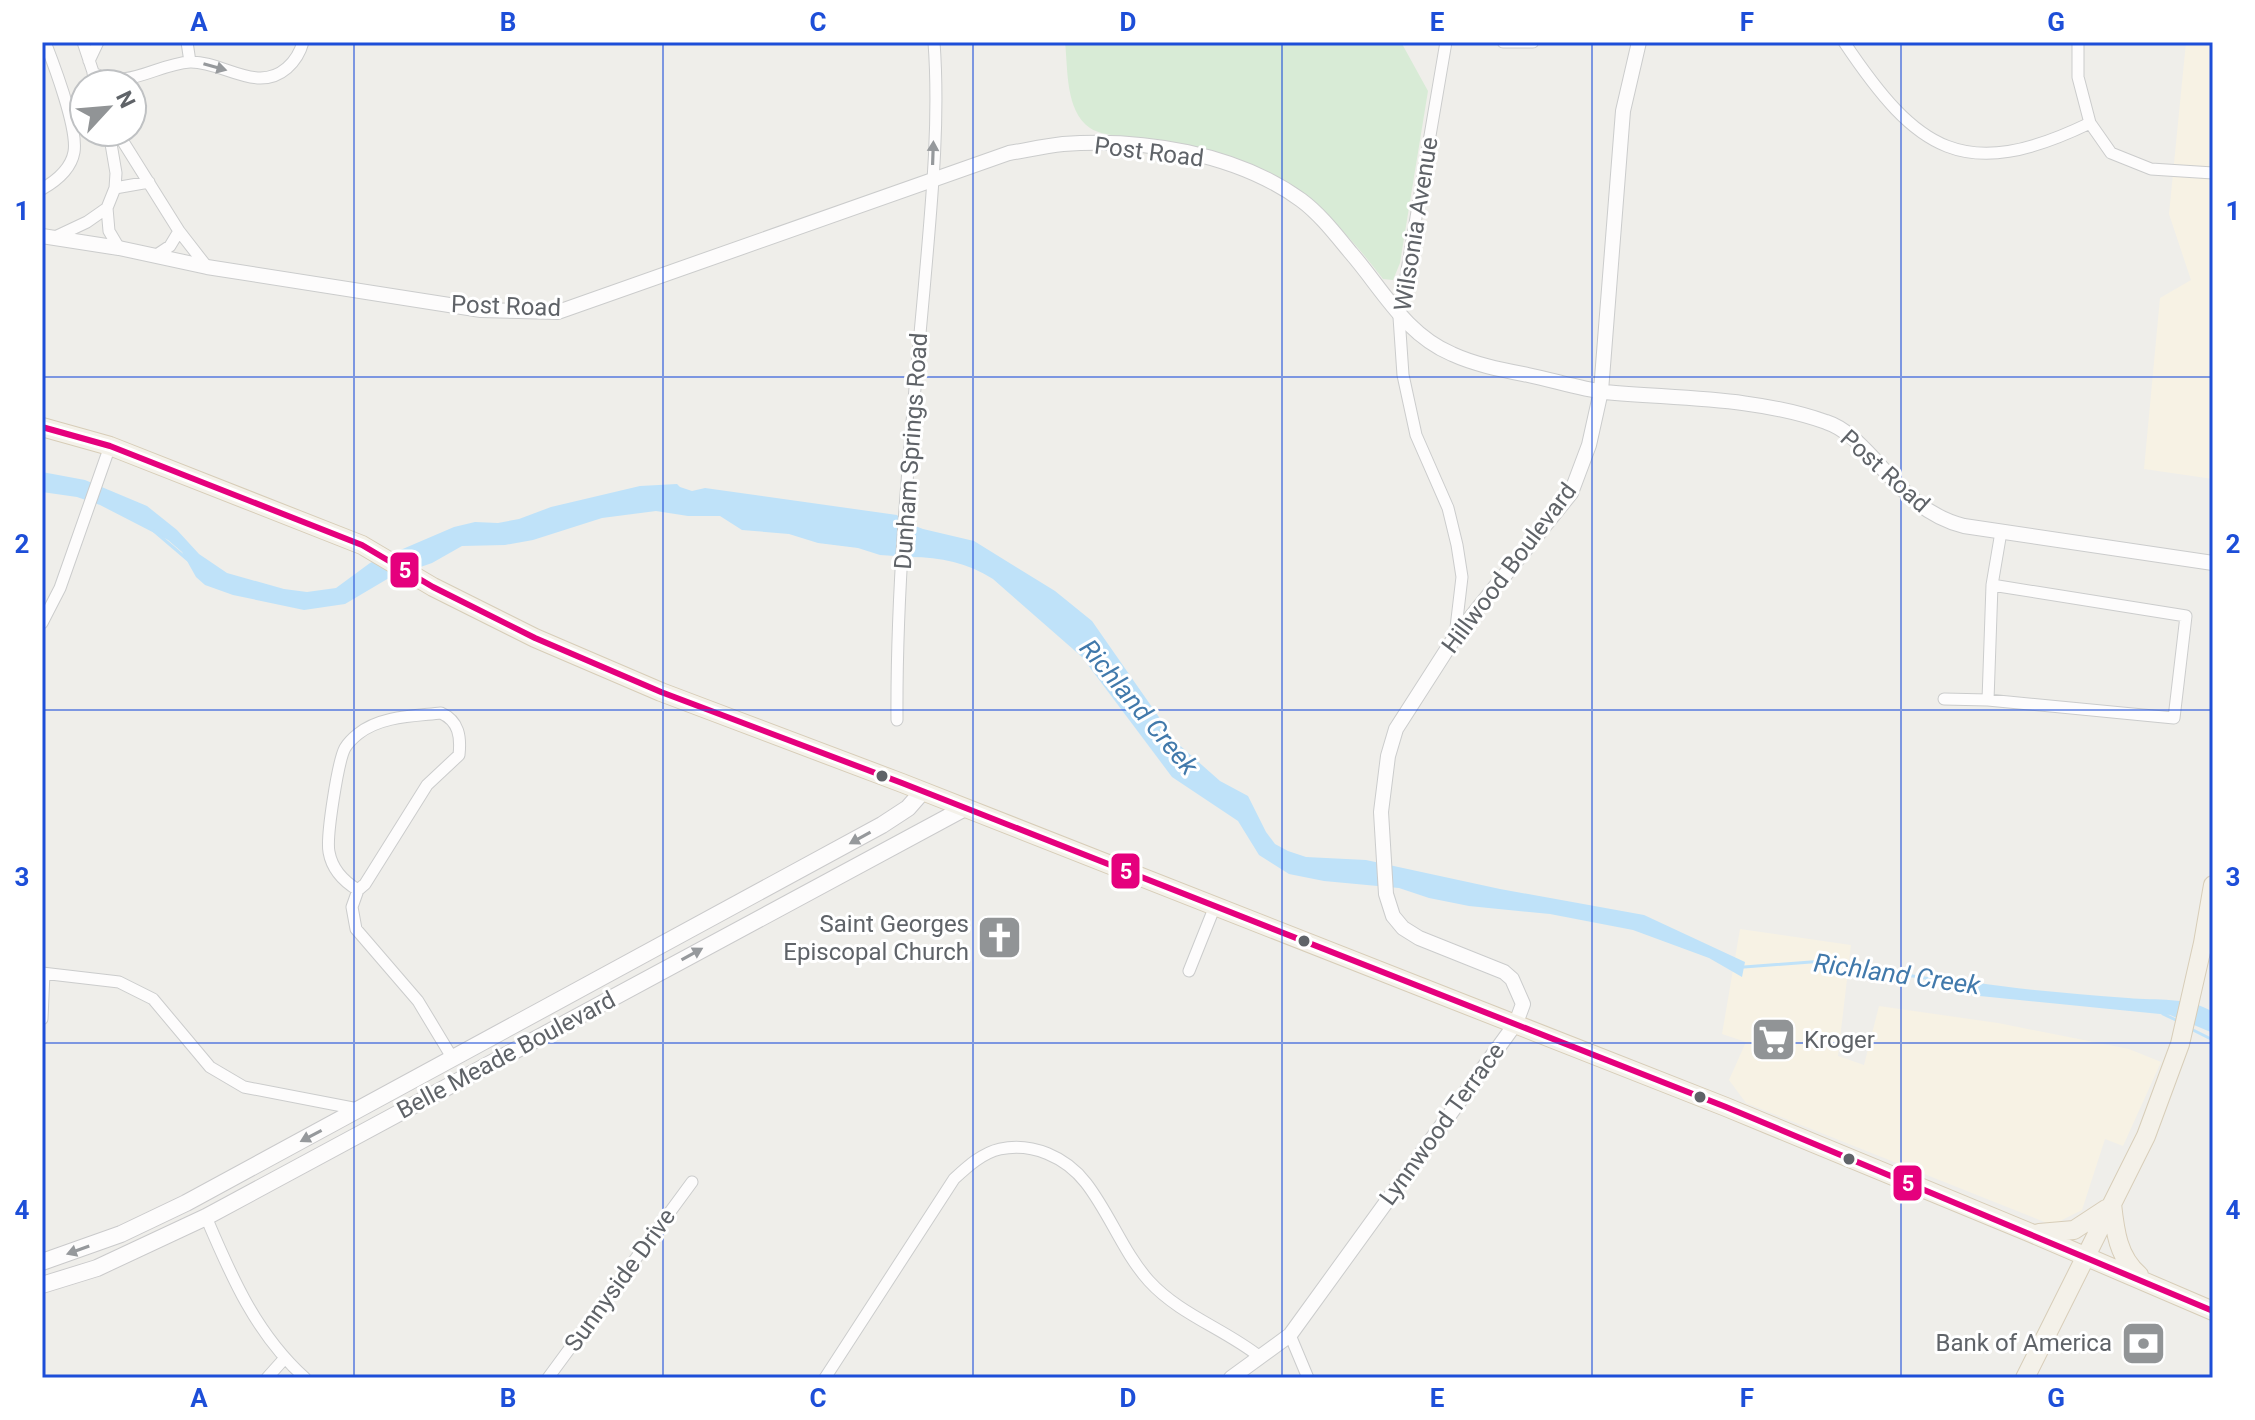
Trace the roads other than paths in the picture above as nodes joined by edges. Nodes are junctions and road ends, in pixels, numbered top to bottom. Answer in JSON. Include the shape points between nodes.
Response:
{"nodes":[{"id":1,"x":83,"y":42,"type":"edge"},
{"id":2,"x":98,"y":42,"type":"edge"},
{"id":3,"x":187,"y":42,"type":"edge"},
{"id":4,"x":303,"y":42,"type":"edge"},
{"id":5,"x":934,"y":42,"type":"edge"},
{"id":6,"x":1446,"y":42,"type":"edge"},
{"id":7,"x":1503,"y":42,"type":"edge"},
{"id":8,"x":1533,"y":42,"type":"edge"},
{"id":9,"x":1639,"y":42,"type":"edge"},
{"id":10,"x":1844,"y":42,"type":"edge"},
{"id":11,"x":2078,"y":42,"type":"edge"},
{"id":12,"x":49,"y":43,"type":"edge"},
{"id":13,"x":89,"y":61,"type":"junction"},
{"id":14,"x":190,"y":62,"type":"junction"},
{"id":15,"x":91,"y":68,"type":"edge"},
{"id":16,"x":148,"y":77,"type":"edge"},
{"id":17,"x":2090,"y":123,"type":"junction"},
{"id":18,"x":116,"y":148,"type":"edge"},
{"id":19,"x":126,"y":148,"type":"edge"},
{"id":20,"x":2213,"y":173,"type":"edge"},
{"id":21,"x":149,"y":182,"type":"junction"},
{"id":22,"x":933,"y":182,"type":"junction"},
{"id":23,"x":115,"y":188,"type":"junction"},
{"id":24,"x":42,"y":189,"type":"edge"},
{"id":25,"x":107,"y":208,"type":"junction"},
{"id":26,"x":179,"y":231,"type":"junction"},
{"id":27,"x":48,"y":237,"type":"edge"},
{"id":28,"x":119,"y":248,"type":"junction"},
{"id":29,"x":155,"y":256,"type":"junction"},
{"id":30,"x":207,"y":267,"type":"junction"},
{"id":31,"x":1399,"y":317,"type":"junction"},
{"id":32,"x":1601,"y":391,"type":"junction"},
{"id":33,"x":42,"y":427,"type":"edge"},
{"id":34,"x":110,"y":446,"type":"junction"},
{"id":35,"x":2001,"y":532,"type":"junction"},
{"id":36,"x":2213,"y":563,"type":"edge"},
{"id":37,"x":1992,"y":585,"type":"junction"},
{"id":38,"x":42,"y":623,"type":"edge"},
{"id":39,"x":1455,"y":637,"type":"junction"},
{"id":40,"x":1944,"y":699,"type":"dead end"},
{"id":41,"x":1988,"y":700,"type":"junction"},
{"id":42,"x":897,"y":720,"type":"dead end"},
{"id":43,"x":922,"y":792,"type":"junction"},
{"id":44,"x":963,"y":809,"type":"junction"},
{"id":45,"x":832,"y":853,"type":"junction"},
{"id":46,"x":842,"y":872,"type":"junction"},
{"id":47,"x":2213,"y":885,"type":"edge"},
{"id":48,"x":358,"y":890,"type":"junction"},
{"id":49,"x":761,"y":891,"type":"junction"},
{"id":50,"x":1386,"y":894,"type":"joint"},
{"id":51,"x":1215,"y":906,"type":"junction"},
{"id":52,"x":770,"y":911,"type":"junction"},
{"id":53,"x":656,"y":949,"type":"junction"},
{"id":54,"x":665,"y":968,"type":"junction"},
{"id":55,"x":1189,"y":971,"type":"dead end"},
{"id":56,"x":43,"y":973,"type":"edge"},
{"id":57,"x":42,"y":1019,"type":"edge"},
{"id":58,"x":1516,"y":1023,"type":"junction"},
{"id":59,"x":453,"y":1059,"type":"junction"},
{"id":60,"x":463,"y":1077,"type":"junction"},
{"id":61,"x":360,"y":1110,"type":"junction"},
{"id":62,"x":369,"y":1128,"type":"junction"},
{"id":63,"x":692,"y":1182,"type":"dead end"},
{"id":64,"x":199,"y":1196,"type":"junction"},
{"id":65,"x":2112,"y":1204,"type":"junction"},
{"id":66,"x":206,"y":1217,"type":"junction"},
{"id":67,"x":2031,"y":1233,"type":"junction"},
{"id":68,"x":2087,"y":1256,"type":"junction"},
{"id":69,"x":42,"y":1262,"type":"edge"},
{"id":70,"x":44,"y":1281,"type":"edge"},
{"id":71,"x":2151,"y":1284,"type":"junction"},
{"id":72,"x":2213,"y":1311,"type":"edge"},
{"id":73,"x":1290,"y":1335,"type":"junction"},
{"id":74,"x":1260,"y":1357,"type":"junction"},
{"id":75,"x":284,"y":1359,"type":"junction"},
{"id":76,"x":267,"y":1378,"type":"edge"},
{"id":77,"x":305,"y":1378,"type":"edge"},
{"id":78,"x":548,"y":1378,"type":"edge"},
{"id":79,"x":825,"y":1378,"type":"edge"},
{"id":80,"x":1231,"y":1378,"type":"edge"},
{"id":81,"x":1308,"y":1378,"type":"edge"},
{"id":82,"x":2025,"y":1378,"type":"edge"}],
"edges":[{"from":1,"to":13,"type":"street"},
{"from":2,"to":13,"type":"street"},
{"from":3,"to":14,"type":"street"},
{"from":14,"to":4,"type":"street","one_way":true,"via":[[267,78],[288,67]]},
{"from":22,"to":5,"type":"street","name":"Dunham Springs Road","one_way":true},
{"from":6,"to":31,"type":"street","name":"Wilsonia Avenue"},
{"from":7,"to":8,"type":"street"},
{"from":9,"to":32,"type":"street","name":"Hillwood Boulevard","via":[[1623,111]]},
{"from":10,"to":17,"type":"street","via":[[1902,118],[1937,143],[1976,155],[2006,153],[2054,141]]},
{"from":11,"to":17,"type":"street","via":[[2078,77]]},
{"from":12,"to":24,"type":"street","via":[[75,151],[62,175]]},
{"from":13,"to":15,"type":"street"},
{"from":14,"to":16,"type":"street"},
{"from":17,"to":20,"type":"street","via":[[2111,153],[2151,169]]},
{"from":18,"to":23,"type":"street"},
{"from":19,"to":21,"type":"street"},
{"from":21,"to":23,"type":"street"},
{"from":21,"to":26,"type":"street"},
{"from":22,"to":30,"type":"street","name":"Post Road","via":[[558,312],[481,310]]},
{"from":22,"to":31,"type":"street","name":"Post Road","via":[[1009,153],[1064,144],[1129,144],[1210,158],[1301,201],[1372,277]]},
{"from":22,"to":42,"type":"street","name":"Dunham Springs Road","via":[[904,516]]},
{"from":23,"to":25,"type":"street"},
{"from":25,"to":27,"type":"street"},
{"from":25,"to":28,"type":"street","via":[[109,231]]},
{"from":26,"to":29,"type":"street"},
{"from":26,"to":30,"type":"street"},
{"from":27,"to":28,"type":"street","name":"Post Road"},
{"from":28,"to":29,"type":"street","name":"Post Road"},
{"from":29,"to":30,"type":"street","name":"Post Road"},
{"from":31,"to":32,"type":"street","name":"Post Road","via":[[1453,355]]},
{"from":31,"to":39,"type":"street","name":"Wilsonia Avenue","via":[[1403,375],[1416,435],[1448,508],[1457,545],[1462,577]]},
{"from":32,"to":35,"type":"street","name":"Post Road","via":[[1772,405],[1831,423],[1934,516]]},
{"from":32,"to":39,"type":"street","name":"Hillwood Boulevard","via":[[1571,493]]},
{"from":33,"to":34,"type":"main road"},
{"from":34,"to":38,"type":"street","via":[[60,588]]},
{"from":34,"to":43,"type":"main road","via":[[362,545],[535,638],[661,692]]},
{"from":35,"to":36,"type":"street","name":"Post Road"},
{"from":35,"to":37,"type":"street"},
{"from":37,"to":41,"type":"street"},
{"from":37,"to":41,"type":"street","via":[[2186,616],[2174,718]]},
{"from":39,"to":50,"type":"street","name":"Hillwood Boulevard","via":[[1396,729],[1388,756],[1381,812]]},
{"from":40,"to":41,"type":"street"},
{"from":43,"to":44,"type":"main road"},
{"from":43,"to":45,"type":"main road","name":"Belle Meade Boulevard","one_way":true,"via":[[908,808]]},
{"from":44,"to":46,"type":"main road","name":"Belle Meade Boulevard"},
{"from":44,"to":51,"type":"main road"},
{"from":45,"to":46,"type":"main road"},
{"from":45,"to":49,"type":"main road","name":"Belle Meade Boulevard"},
{"from":46,"to":52,"type":"main road","name":"Belle Meade Boulevard"},
{"from":47,"to":65,"type":"main road","via":[[2180,1044],[2146,1136]]},
{"from":48,"to":48,"type":"street","via":[[427,785],[459,755],[459,734],[449,716],[392,718],[364,729],[345,747],[328,850],[345,883]]},
{"from":48,"to":59,"type":"street","via":[[352,907],[356,929],[418,1001]]},
{"from":49,"to":52,"type":"main road"},
{"from":49,"to":53,"type":"main road","name":"Belle Meade Boulevard"},
{"from":50,"to":58,"type":"street","name":"Lynnwood Terrace","via":[[1393,916],[1408,932],[1512,979],[1523,1004]]},
{"from":51,"to":55,"type":"street"},
{"from":51,"to":58,"type":"main road"},
{"from":54,"to":52,"type":"main road","name":"Belle Meade Boulevard","one_way":true},
{"from":53,"to":54,"type":"main road"},
{"from":53,"to":59,"type":"main road","name":"Belle Meade Boulevard"},
{"from":54,"to":60,"type":"main road","name":"Belle Meade Boulevard"},
{"from":56,"to":57,"type":"street"},
{"from":56,"to":61,"type":"street","via":[[119,982],[153,999],[210,1067],[244,1087]]},
{"from":58,"to":67,"type":"main road"},
{"from":58,"to":73,"type":"street","name":"Lynnwood Terrace"},
{"from":59,"to":60,"type":"main road"},
{"from":59,"to":61,"type":"main road","name":"Belle Meade Boulevard"},
{"from":60,"to":62,"type":"main road","name":"Belle Meade Boulevard"},
{"from":61,"to":62,"type":"main road"},
{"from":61,"to":64,"type":"main road","name":"Belle Meade Boulevard","one_way":true},
{"from":62,"to":66,"type":"main road","name":"Belle Meade Boulevard"},
{"from":63,"to":78,"type":"street","name":"Sunnyside Drive"},
{"from":64,"to":66,"type":"main road"},
{"from":64,"to":69,"type":"main road","name":"Belle Meade Boulevard","one_way":true,"via":[[121,1234]]},
{"from":65,"to":67,"type":"main road","via":[[2074,1230]]},
{"from":65,"to":68,"type":"main road"},
{"from":65,"to":71,"type":"main road","via":[[2121,1251]]},
{"from":66,"to":70,"type":"main road","name":"Belle Meade Boulevard","via":[[110,1263]]},
{"from":66,"to":75,"type":"street","via":[[256,1322]]},
{"from":67,"to":68,"type":"main road"},
{"from":68,"to":71,"type":"main road"},
{"from":68,"to":82,"type":"main road"},
{"from":71,"to":72,"type":"main road"},
{"from":73,"to":74,"type":"street","name":"Lynnwood Terrace"},
{"from":73,"to":81,"type":"street"},
{"from":74,"to":79,"type":"street","via":[[1172,1303],[1130,1256],[1087,1183],[1068,1164],[1027,1147],[998,1150],[954,1179]]},
{"from":74,"to":80,"type":"street","name":"Lynnwood Terrace"},
{"from":75,"to":76,"type":"street"},
{"from":75,"to":77,"type":"street"}]}
